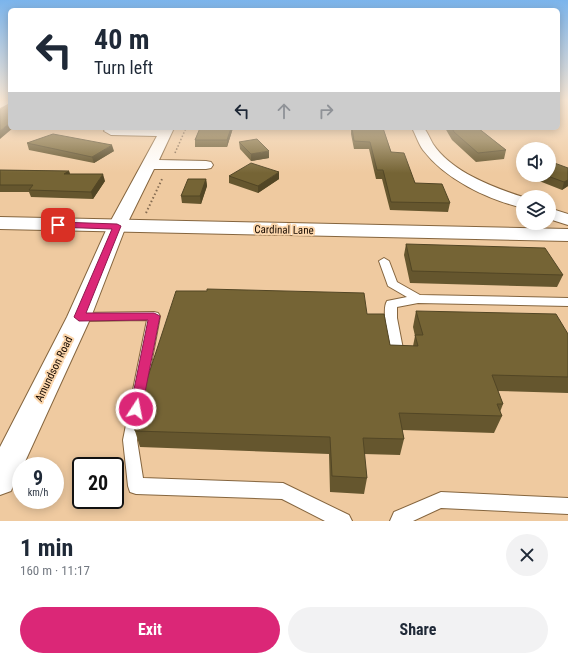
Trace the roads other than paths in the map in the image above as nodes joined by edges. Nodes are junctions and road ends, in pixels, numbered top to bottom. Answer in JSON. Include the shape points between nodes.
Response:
{"nodes":[{"id":1,"x":167,"y":130,"type":"edge"},
{"id":2,"x":419,"y":130,"type":"edge"},
{"id":3,"x":111,"y":131,"type":"dead end"},
{"id":4,"x":148,"y":164,"type":"junction"},
{"id":5,"x":206,"y":165,"type":"dead end"},
{"id":6,"x":516,"y":200,"type":"edge"},
{"id":7,"x":556,"y":216,"type":"edge"},
{"id":8,"x":568,"y":220,"type":"edge"},
{"id":9,"x":0,"y":223,"type":"edge"},
{"id":10,"x":117,"y":226,"type":"junction"},
{"id":11,"x":568,"y":235,"type":"edge"},
{"id":12,"x":384,"y":261,"type":"dead end"},
{"id":13,"x":418,"y":298,"type":"junction"},
{"id":14,"x":568,"y":302,"type":"edge"},
{"id":15,"x":79,"y":317,"type":"junction"},
{"id":16,"x":397,"y":349,"type":"edge"},
{"id":17,"x":0,"y":480,"type":"edge"},
{"id":18,"x":568,"y":506,"type":"edge"},
{"id":19,"x":343,"y":521,"type":"edge"},
{"id":20,"x":399,"y":521,"type":"edge"}],
"edges":[{"from":1,"to":3,"type":"street"},
{"from":1,"to":4,"type":"street","name":"Amundson Road"},
{"from":2,"to":6,"type":"street","via":[[428,146],[444,163],[478,186]]},
{"from":4,"to":5,"type":"street"},
{"from":4,"to":10,"type":"street","name":"Amundson Road"},
{"from":7,"to":8,"type":"street"},
{"from":9,"to":10,"type":"street","name":"Cardinal Lane"},
{"from":10,"to":11,"type":"street","name":"Cardinal Lane"},
{"from":10,"to":15,"type":"street","name":"Amundson Road"},
{"from":12,"to":13,"type":"lane","via":[[392,284]]},
{"from":13,"to":14,"type":"lane"},
{"from":13,"to":16,"type":"lane","via":[[391,304]]},
{"from":15,"to":17,"type":"street","name":"Amundson Road"},
{"from":15,"to":19,"type":"lane","via":[[154,316],[130,440],[136,486],[283,491]]},
{"from":18,"to":20,"type":"lane","via":[[441,500],[400,518]]}]}
